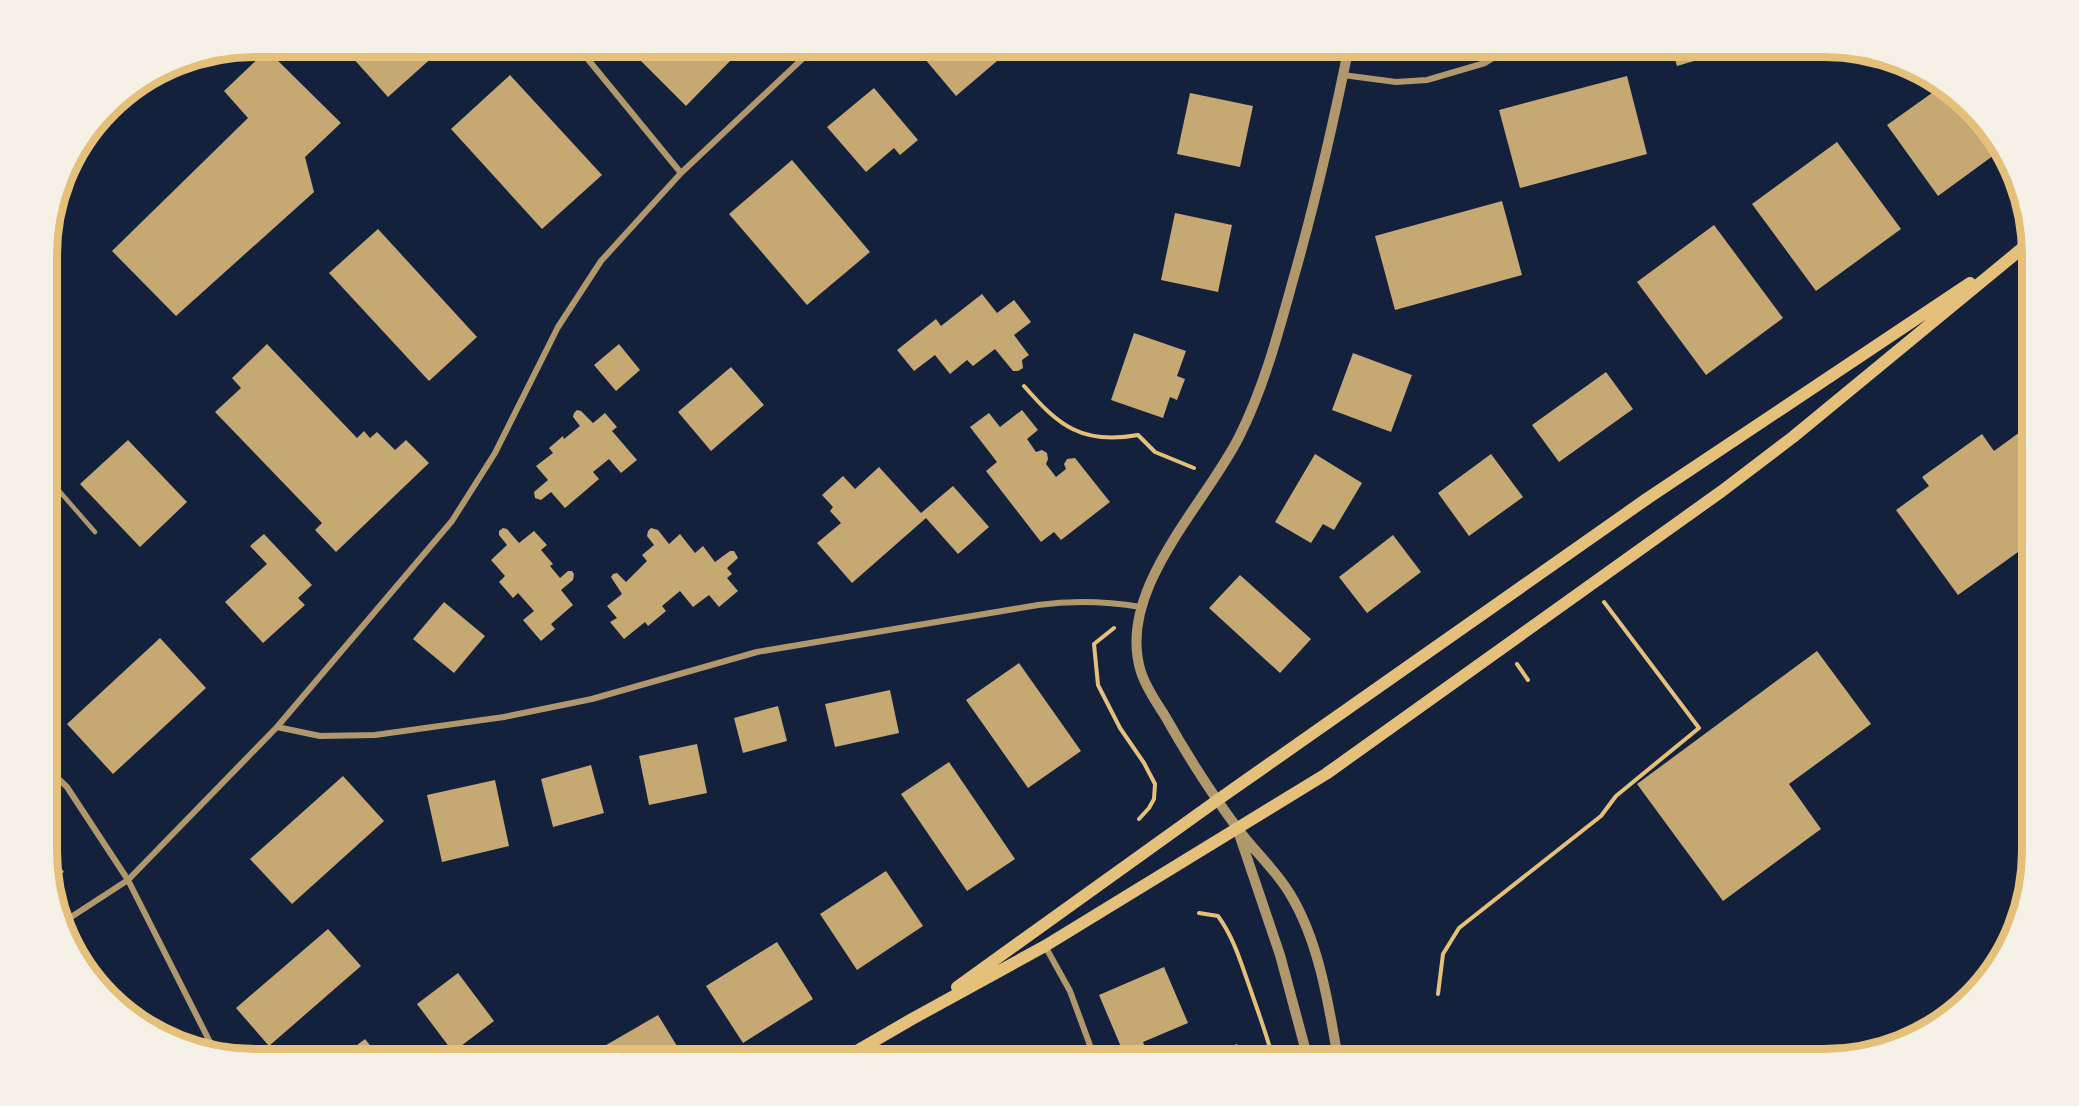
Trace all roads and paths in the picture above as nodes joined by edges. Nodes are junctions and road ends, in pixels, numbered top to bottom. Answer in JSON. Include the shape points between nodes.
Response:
{"nodes":[{"id":1,"x":586,"y":57,"type":"edge"},
{"id":2,"x":804,"y":57,"type":"edge"},
{"id":3,"x":1347,"y":57,"type":"edge"},
{"id":4,"x":1495,"y":57,"type":"edge"},
{"id":5,"x":1343,"y":75,"type":"junction"},
{"id":6,"x":681,"y":173,"type":"junction"},
{"id":7,"x":2021,"y":248,"type":"edge"},
{"id":8,"x":2022,"y":249,"type":"edge"},
{"id":9,"x":1024,"y":386,"type":"dead end"},
{"id":10,"x":1215,"y":476,"type":"junction"},
{"id":11,"x":57,"y":488,"type":"edge"},
{"id":12,"x":95,"y":532,"type":"dead end"},
{"id":13,"x":1591,"y":585,"type":"junction"},
{"id":14,"x":1141,"y":606,"type":"junction"},
{"id":15,"x":1094,"y":644,"type":"dead end"},
{"id":16,"x":277,"y":727,"type":"junction"},
{"id":17,"x":57,"y":778,"type":"edge"},
{"id":18,"x":1219,"y":799,"type":"junction"},
{"id":19,"x":1139,"y":819,"type":"dead end"},
{"id":20,"x":1237,"y":828,"type":"junction"},
{"id":21,"x":128,"y":880,"type":"junction"},
{"id":22,"x":1199,"y":913,"type":"dead end"},
{"id":23,"x":69,"y":918,"type":"edge"},
{"id":24,"x":1045,"y":946,"type":"junction"},
{"id":25,"x":1438,"y":994,"type":"dead end"},
{"id":26,"x":912,"y":1019,"type":"junction"},
{"id":27,"x":211,"y":1043,"type":"edge"},
{"id":28,"x":860,"y":1049,"type":"edge"},
{"id":29,"x":1091,"y":1049,"type":"edge"},
{"id":30,"x":1270,"y":1049,"type":"edge"},
{"id":31,"x":1305,"y":1049,"type":"edge"},
{"id":32,"x":1336,"y":1049,"type":"edge"}],
"edges":[{"from":1,"to":6,"type":"street"},
{"from":2,"to":6,"type":"street"},
{"from":3,"to":5,"type":"street"},
{"from":4,"to":5,"type":"street","via":[[1427,81],[1395,82]]},
{"from":5,"to":10,"type":"street","via":[[1306,233],[1271,358],[1238,440]]},
{"from":6,"to":16,"type":"street","via":[[594,271],[558,327],[495,453],[452,521]]},
{"from":7,"to":18,"type":"main road","via":[[1648,498]]},
{"from":8,"to":13,"type":"main road","via":[[1792,438]]},
{"from":9,"to":10,"type":"path","via":[[1046,412],[1067,428],[1094,437],[1119,439],[1138,435],[1155,452]]},
{"from":10,"to":14,"type":"street","via":[[1165,555]]},
{"from":11,"to":12,"type":"lane"},
{"from":13,"to":20,"type":"main road","via":[[1326,774]]},
{"from":13,"to":25,"type":"path","via":[[1699,728],[1616,795],[1601,816],[1459,928],[1443,954]]},
{"from":14,"to":16,"type":"street","via":[[1063,601],[757,652],[592,699],[504,717],[375,735],[320,736]]},
{"from":14,"to":18,"type":"street","via":[[1137,629],[1141,674],[1190,759]]},
{"from":15,"to":19,"type":"path","via":[[1098,685],[1155,784],[1154,799]]},
{"from":16,"to":21,"type":"street"},
{"from":17,"to":21,"type":"street"},
{"from":18,"to":20,"type":"street"},
{"from":18,"to":26,"type":"main road"},
{"from":20,"to":24,"type":"main road"},
{"from":20,"to":31,"type":"street","via":[[1280,955]]},
{"from":20,"to":32,"type":"street","via":[[1287,889],[1303,921],[1322,977]]},
{"from":21,"to":23,"type":"street"},
{"from":21,"to":27,"type":"street"},
{"from":22,"to":30,"type":"path","via":[[1218,916],[1227,928]]},
{"from":24,"to":26,"type":"main road"},
{"from":24,"to":29,"type":"street","via":[[1070,991]]},
{"from":26,"to":28,"type":"main road"}]}
